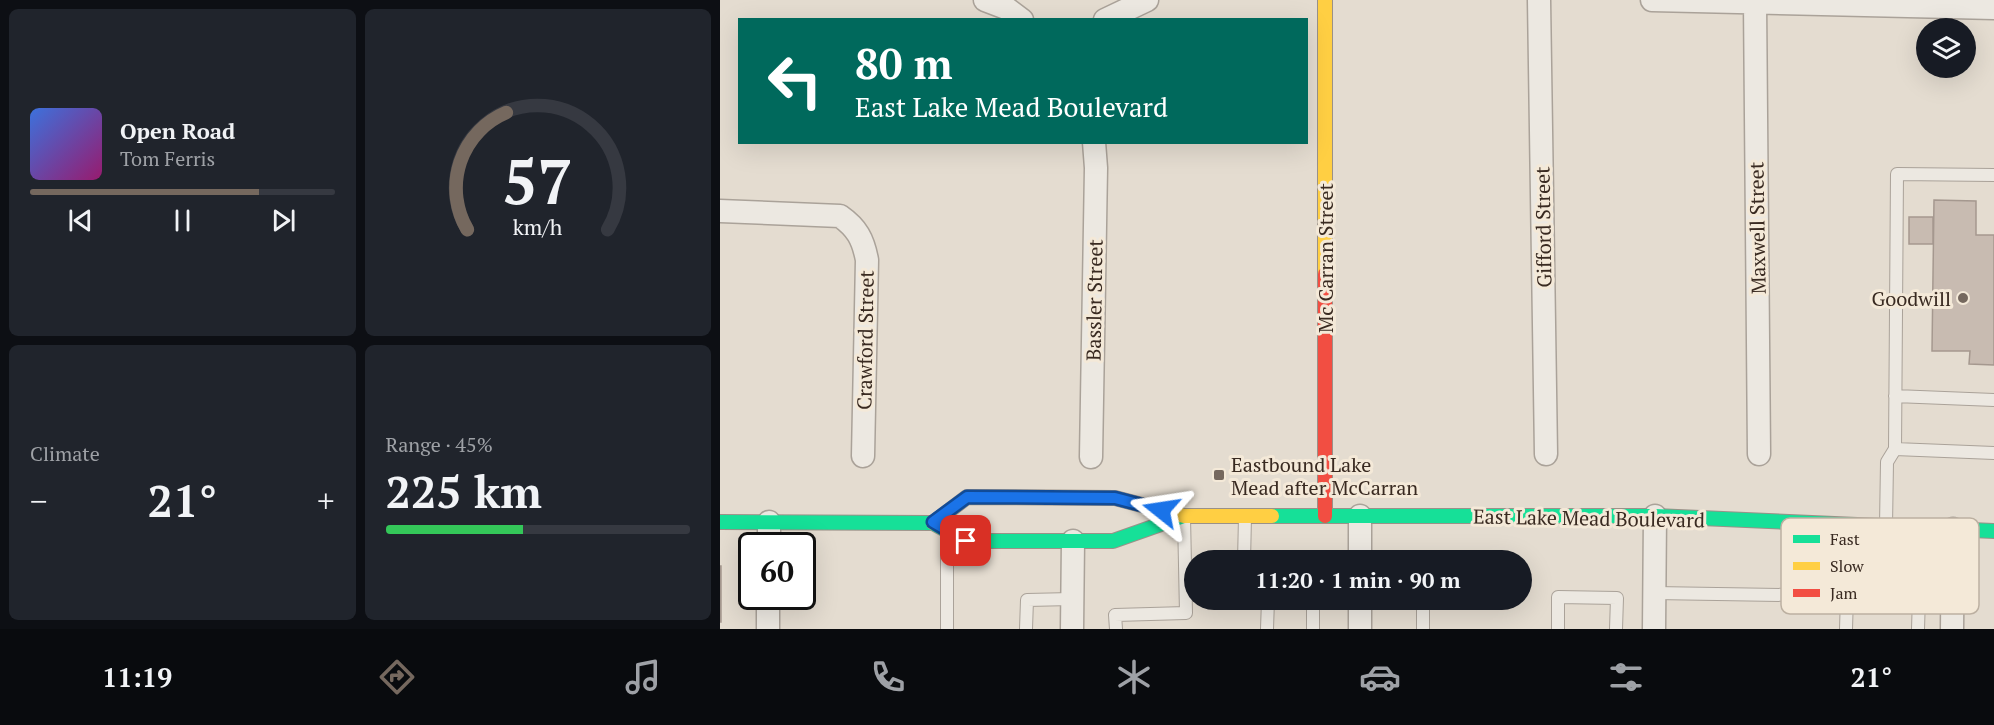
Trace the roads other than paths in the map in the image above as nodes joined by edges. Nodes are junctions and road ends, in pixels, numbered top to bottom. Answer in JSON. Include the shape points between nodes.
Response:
{"nodes":[{"id":1,"x":985,"y":0,"type":"edge"},
{"id":2,"x":1147,"y":0,"type":"edge"},
{"id":3,"x":1325,"y":0,"type":"edge"},
{"id":4,"x":1539,"y":0,"type":"edge"},
{"id":5,"x":1652,"y":0,"type":"edge"},
{"id":6,"x":1755,"y":2,"type":"junction"},
{"id":7,"x":1994,"y":8,"type":"edge"},
{"id":8,"x":1019,"y":18,"type":"edge"},
{"id":9,"x":1109,"y":18,"type":"edge"},
{"id":10,"x":1094,"y":144,"type":"edge"},
{"id":11,"x":1994,"y":175,"type":"edge"},
{"id":12,"x":720,"y":211,"type":"edge"},
{"id":13,"x":1895,"y":396,"type":"junction"},
{"id":14,"x":1994,"y":400,"type":"edge"},
{"id":15,"x":1894,"y":449,"type":"junction"},
{"id":16,"x":1994,"y":453,"type":"edge"},
{"id":17,"x":1546,"y":454,"type":"dead end"},
{"id":18,"x":1759,"y":454,"type":"dead end"},
{"id":19,"x":862,"y":456,"type":"dead end"},
{"id":20,"x":1091,"y":457,"type":"dead end"},
{"id":21,"x":1184,"y":516,"type":"junction"},
{"id":22,"x":1245,"y":516,"type":"junction"},
{"id":23,"x":1326,"y":516,"type":"junction"},
{"id":24,"x":1360,"y":516,"type":"junction"},
{"id":25,"x":1655,"y":516,"type":"junction"},
{"id":26,"x":1886,"y":518,"type":"edge"},
{"id":27,"x":1781,"y":521,"type":"edge"},
{"id":28,"x":720,"y":522,"type":"edge"},
{"id":29,"x":769,"y":522,"type":"junction"},
{"id":30,"x":933,"y":522,"type":"junction"},
{"id":31,"x":947,"y":530,"type":"junction"},
{"id":32,"x":1979,"y":530,"type":"edge"},
{"id":33,"x":1994,"y":531,"type":"edge"},
{"id":34,"x":769,"y":532,"type":"edge"},
{"id":35,"x":1073,"y":541,"type":"junction"},
{"id":36,"x":1244,"y":550,"type":"edge"},
{"id":37,"x":1360,"y":550,"type":"edge"},
{"id":38,"x":1654,"y":594,"type":"junction"},
{"id":39,"x":1781,"y":595,"type":"edge"},
{"id":40,"x":1072,"y":599,"type":"junction"},
{"id":41,"x":768,"y":610,"type":"edge"},
{"id":42,"x":1268,"y":610,"type":"edge"},
{"id":43,"x":1313,"y":610,"type":"edge"},
{"id":44,"x":1360,"y":610,"type":"edge"},
{"id":45,"x":1423,"y":610,"type":"edge"},
{"id":46,"x":1846,"y":614,"type":"edge"},
{"id":47,"x":1918,"y":614,"type":"edge"},
{"id":48,"x":1952,"y":614,"type":"edge"},
{"id":49,"x":768,"y":629,"type":"edge"},
{"id":50,"x":947,"y":629,"type":"edge"},
{"id":51,"x":1026,"y":629,"type":"edge"},
{"id":52,"x":1072,"y":629,"type":"edge"},
{"id":53,"x":1116,"y":629,"type":"edge"},
{"id":54,"x":1267,"y":629,"type":"edge"},
{"id":55,"x":1313,"y":629,"type":"edge"},
{"id":56,"x":1360,"y":629,"type":"edge"},
{"id":57,"x":1423,"y":629,"type":"edge"},
{"id":58,"x":1558,"y":629,"type":"edge"},
{"id":59,"x":1616,"y":629,"type":"edge"},
{"id":60,"x":1654,"y":629,"type":"edge"},
{"id":61,"x":1846,"y":629,"type":"edge"},
{"id":62,"x":1918,"y":629,"type":"edge"},
{"id":63,"x":1952,"y":629,"type":"edge"}],
"edges":[{"from":1,"to":8,"type":"street"},
{"from":2,"to":9,"type":"street"},
{"from":3,"to":23,"type":"main road","name":"Mc Carran Street"},
{"from":4,"to":17,"type":"street","name":"Gifford Street"},
{"from":5,"to":6,"type":"street"},
{"from":6,"to":7,"type":"street"},
{"from":6,"to":18,"type":"street","name":"Maxwell Street"},
{"from":10,"to":20,"type":"street","name":"Bassler Street"},
{"from":11,"to":13,"type":"lane","via":[[1897,174]]},
{"from":12,"to":19,"type":"street","name":"Crawford Street","via":[[840,216],[854,226],[867,260]]},
{"from":13,"to":14,"type":"lane"},
{"from":13,"to":15,"type":"lane"},
{"from":15,"to":16,"type":"lane"},
{"from":15,"to":26,"type":"lane","via":[[1887,462]]},
{"from":21,"to":22,"type":"main road","name":"East Lake Mead Boulevard"},
{"from":21,"to":30,"type":"main road","name":"East Lake Mead Boulevard","via":[[1115,498],[967,497]]},
{"from":21,"to":35,"type":"main road","name":"East Lake Mead Boulevard","via":[[1113,541]]},
{"from":21,"to":53,"type":"lane","via":[[1186,613],[1115,615]]},
{"from":22,"to":23,"type":"main road","name":"East Lake Mead Boulevard"},
{"from":22,"to":36,"type":"lane"},
{"from":23,"to":24,"type":"main road","name":"East Lake Mead Boulevard"},
{"from":24,"to":25,"type":"main road","name":"East Lake Mead Boulevard"},
{"from":24,"to":37,"type":"street"},
{"from":25,"to":27,"type":"main road","name":"East Lake Mead Boulevard"},
{"from":25,"to":38,"type":"street"},
{"from":28,"to":29,"type":"main road","name":"East Lake Mead Boulevard"},
{"from":29,"to":30,"type":"main road","name":"East Lake Mead Boulevard"},
{"from":29,"to":34,"type":"street"},
{"from":30,"to":31,"type":"main road","name":"East Lake Mead Boulevard"},
{"from":31,"to":35,"type":"main road","name":"East Lake Mead Boulevard","via":[[966,541]]},
{"from":31,"to":50,"type":"lane"},
{"from":32,"to":33,"type":"main road","name":"East Lake Mead Boulevard"},
{"from":35,"to":40,"type":"street"},
{"from":38,"to":39,"type":"lane"},
{"from":38,"to":60,"type":"street"},
{"from":40,"to":51,"type":"lane","via":[[1027,600]]},
{"from":40,"to":52,"type":"street"},
{"from":41,"to":49,"type":"street"},
{"from":42,"to":54,"type":"lane"},
{"from":43,"to":55,"type":"lane"},
{"from":44,"to":56,"type":"street"},
{"from":45,"to":57,"type":"lane"},
{"from":46,"to":61,"type":"lane"},
{"from":47,"to":62,"type":"lane"},
{"from":48,"to":63,"type":"street"},
{"from":58,"to":59,"type":"lane","via":[[1558,597],[1617,598]]}]}
